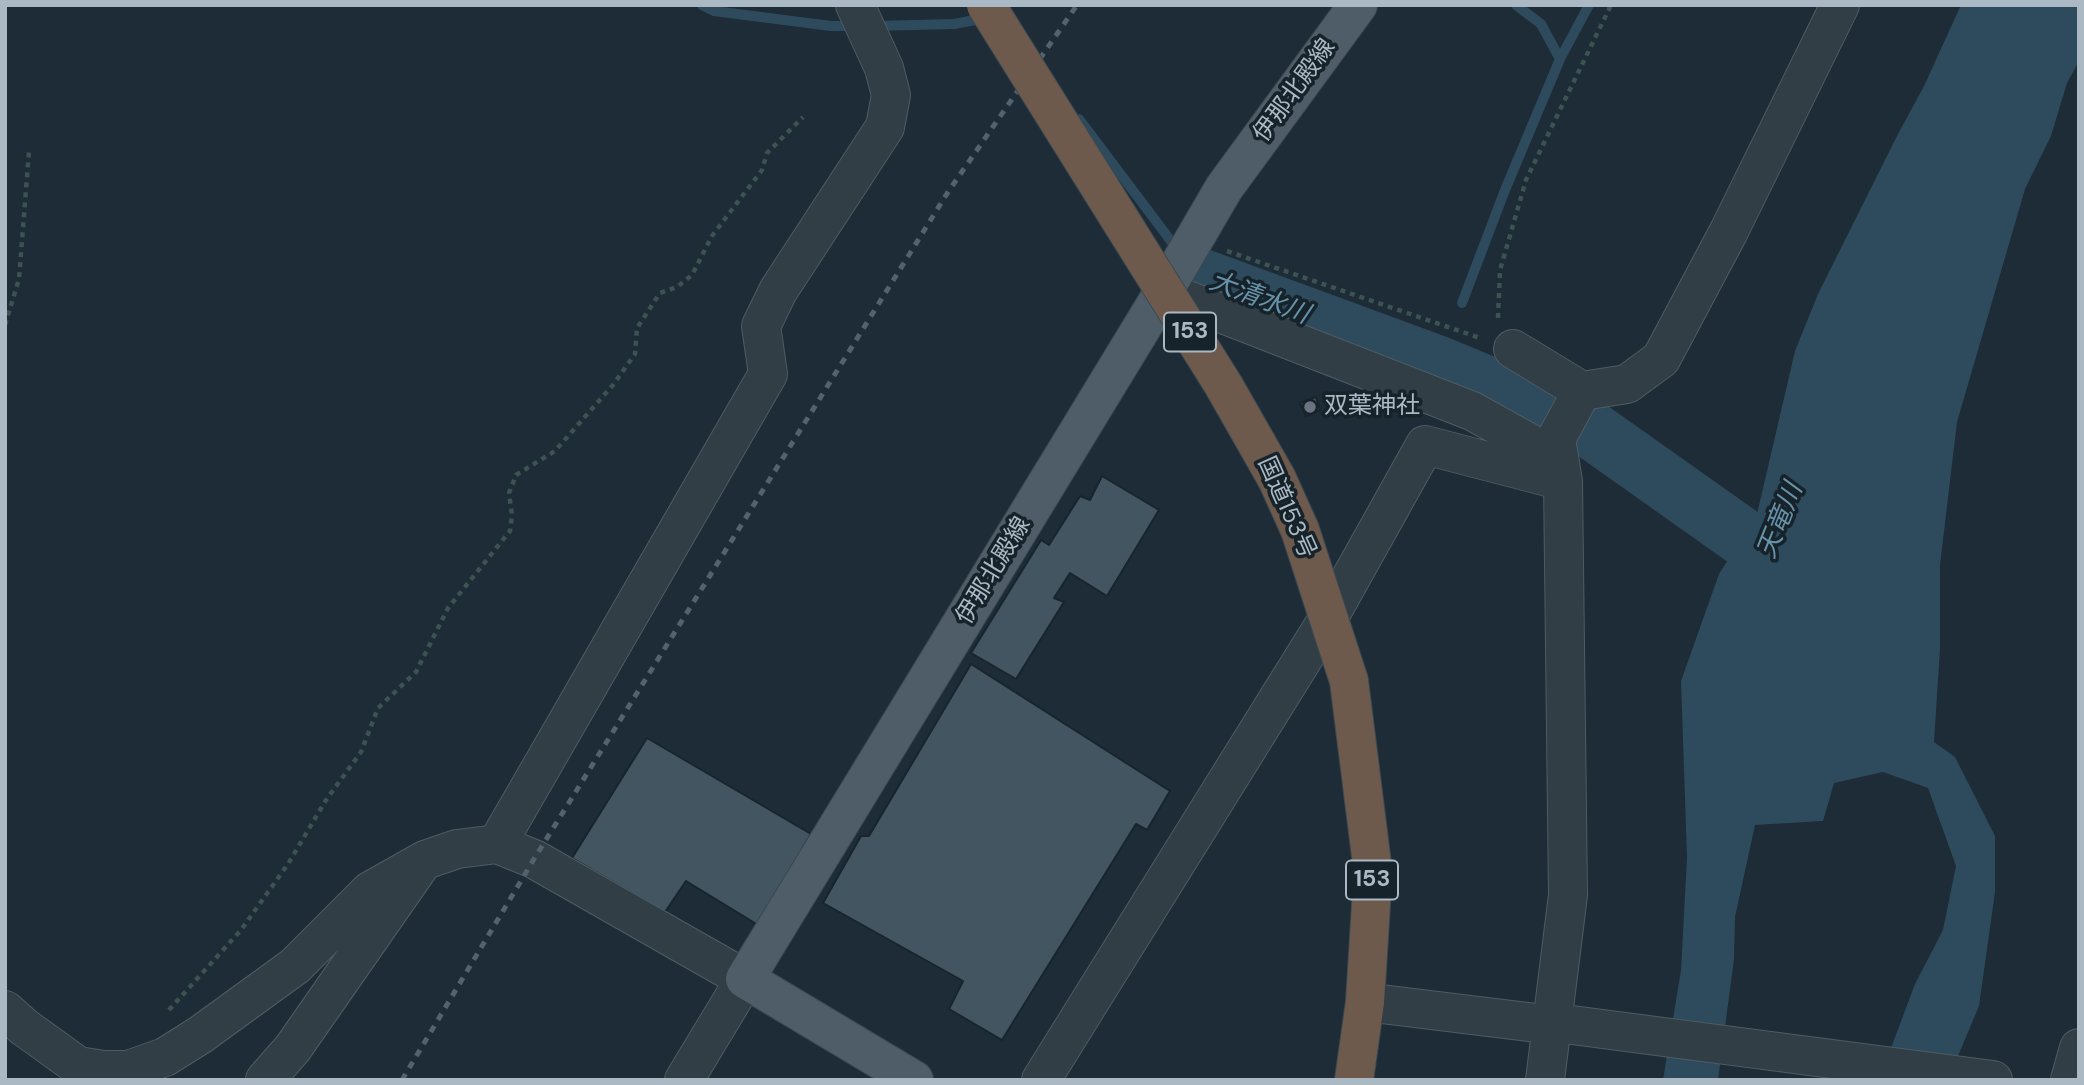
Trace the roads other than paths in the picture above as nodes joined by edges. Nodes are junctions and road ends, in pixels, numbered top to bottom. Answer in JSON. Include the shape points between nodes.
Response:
{"nodes":[{"id":1,"x":986,"y":5,"type":"edge"},
{"id":2,"x":1358,"y":5,"type":"edge"},
{"id":3,"x":1840,"y":5,"type":"edge"},
{"id":4,"x":855,"y":6,"type":"edge"},
{"id":5,"x":1180,"y":263,"type":"junction"},
{"id":6,"x":1513,"y":349,"type":"road end"},
{"id":7,"x":1582,"y":391,"type":"junction"},
{"id":8,"x":1563,"y":481,"type":"junction"},
{"id":9,"x":496,"y":844,"type":"junction"},
{"id":10,"x":425,"y":860,"type":"junction"},
{"id":11,"x":745,"y":979,"type":"junction"},
{"id":12,"x":1365,"y":1002,"type":"junction"},
{"id":13,"x":5,"y":1010,"type":"edge"},
{"id":14,"x":1563,"y":1025,"type":"junction"},
{"id":15,"x":2079,"y":1048,"type":"edge"},
{"id":16,"x":265,"y":1080,"type":"edge"},
{"id":17,"x":684,"y":1080,"type":"edge"},
{"id":18,"x":914,"y":1080,"type":"edge"},
{"id":19,"x":1041,"y":1080,"type":"edge"},
{"id":20,"x":1354,"y":1080,"type":"edge"},
{"id":21,"x":1545,"y":1080,"type":"edge"},
{"id":22,"x":1993,"y":1080,"type":"edge"},
{"id":23,"x":2070,"y":1080,"type":"edge"}],
"edges":[{"from":1,"to":12,"type":"highway","name":"国道153号","number":"153","bridge":true,"via":[[1224,387],[1278,479],[1300,530],[1349,681],[1373,872]]},
{"from":2,"to":5,"type":"main road","name":"伊那北殿線","via":[[1224,188]]},
{"from":3,"to":7,"type":"street","via":[[1661,359],[1626,384]]},
{"from":4,"to":9,"type":"street","via":[[884,68],[891,96],[885,127],[778,291],[761,326],[768,374]]},
{"from":5,"to":8,"type":"street","via":[[1537,447]]},
{"from":5,"to":11,"type":"main road","name":"伊那北殿線"},
{"from":6,"to":7,"type":"street"},
{"from":7,"to":8,"type":"street","via":[[1556,439]]},
{"from":8,"to":14,"type":"street","via":[[1569,895]]},
{"from":8,"to":19,"type":"street","via":[[1425,445],[1329,617]]},
{"from":9,"to":10,"type":"street","via":[[457,849]]},
{"from":9,"to":11,"type":"street","via":[[534,859]]},
{"from":10,"to":13,"type":"street","via":[[370,891],[295,966],[165,1057],[128,1070],[78,1066]]},
{"from":10,"to":16,"type":"street","via":[[293,1048]]},
{"from":11,"to":17,"type":"street"},
{"from":11,"to":18,"type":"main road"},
{"from":12,"to":14,"type":"street"},
{"from":12,"to":20,"type":"highway","name":"国道153号","number":"153"},
{"from":14,"to":21,"type":"street"},
{"from":14,"to":22,"type":"street"},
{"from":15,"to":23,"type":"street"}]}
